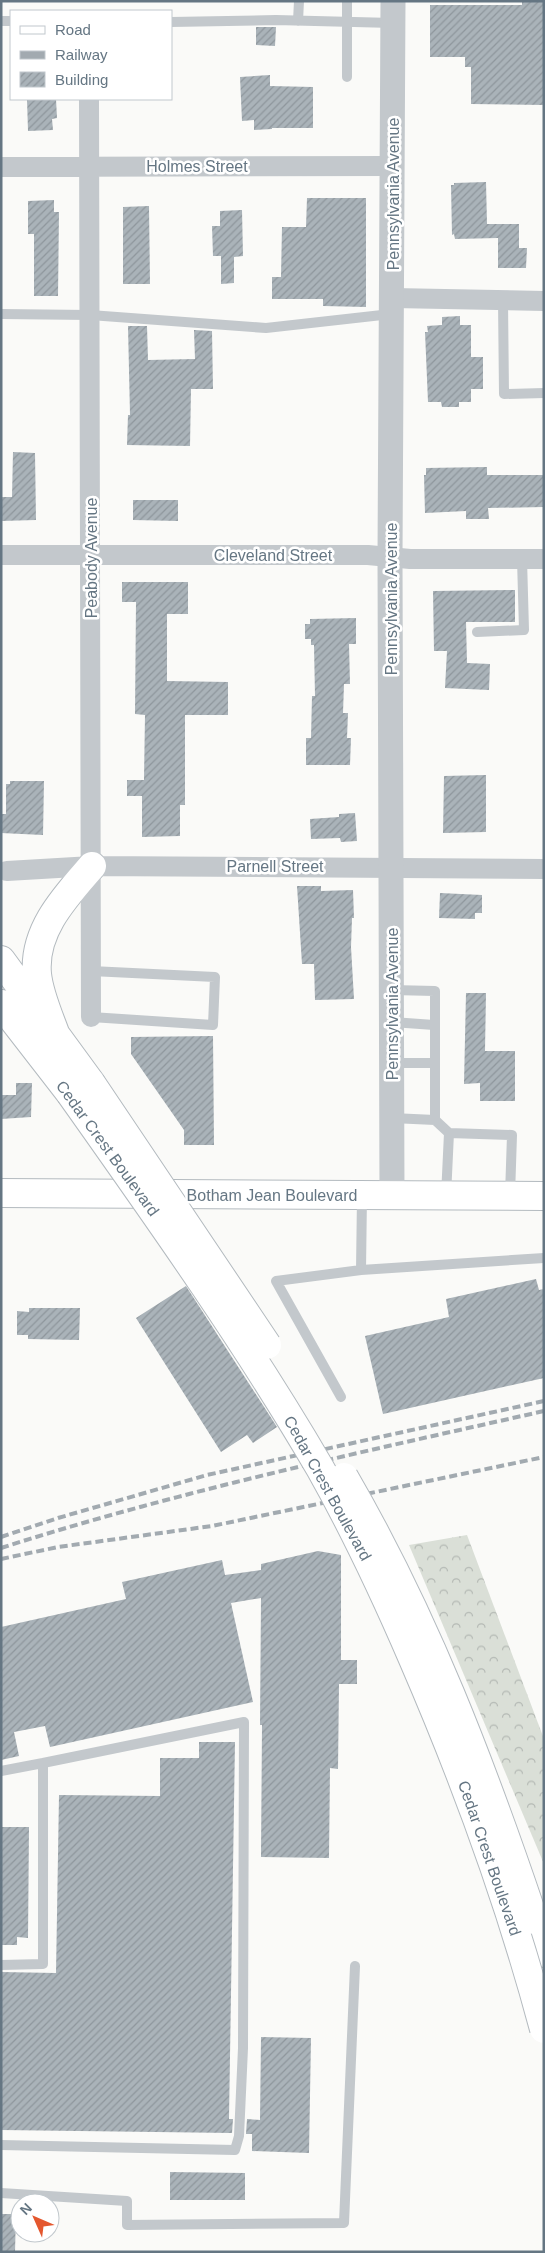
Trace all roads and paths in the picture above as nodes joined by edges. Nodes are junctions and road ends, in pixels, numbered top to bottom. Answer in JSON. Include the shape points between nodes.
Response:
{"nodes":[{"id":1,"x":299,"y":1,"type":"edge"},
{"id":2,"x":347,"y":1,"type":"edge"},
{"id":3,"x":393,"y":12,"type":"edge"},
{"id":4,"x":298,"y":21,"type":"junction"},
{"id":5,"x":172,"y":22,"type":"edge"},
{"id":6,"x":347,"y":22,"type":"junction"},
{"id":7,"x":347,"y":77,"type":"dead end"},
{"id":8,"x":89,"y":100,"type":"edge"},
{"id":9,"x":89,"y":166,"type":"junction"},
{"id":10,"x":393,"y":166,"type":"junction"},
{"id":11,"x":1,"y":167,"type":"edge"},
{"id":12,"x":503,"y":301,"type":"junction"},
{"id":13,"x":544,"y":301,"type":"edge"},
{"id":14,"x":393,"y":306,"type":"junction"},
{"id":15,"x":1,"y":314,"type":"edge"},
{"id":16,"x":90,"y":315,"type":"junction"},
{"id":17,"x":544,"y":393,"type":"edge"},
{"id":18,"x":1,"y":555,"type":"edge"},
{"id":19,"x":90,"y":555,"type":"junction"},
{"id":20,"x":390,"y":557,"type":"junction"},
{"id":21,"x":522,"y":559,"type":"junction"},
{"id":22,"x":544,"y":559,"type":"edge"},
{"id":23,"x":476,"y":632,"type":"dead end"},
{"id":24,"x":92,"y":866,"type":"junction"},
{"id":25,"x":392,"y":867,"type":"junction"},
{"id":26,"x":544,"y":869,"type":"edge"},
{"id":27,"x":7,"y":871,"type":"dead end"},
{"id":28,"x":1,"y":960,"type":"edge"},
{"id":29,"x":92,"y":971,"type":"junction"},
{"id":30,"x":392,"y":990,"type":"junction"},
{"id":31,"x":1,"y":1004,"type":"edge"},
{"id":32,"x":92,"y":1017,"type":"joint"},
{"id":33,"x":392,"y":1022,"type":"junction"},
{"id":34,"x":434,"y":1024,"type":"junction"},
{"id":35,"x":55,"y":1033,"type":"junction"},
{"id":36,"x":435,"y":1063,"type":"junction"},
{"id":37,"x":392,"y":1064,"type":"junction"},
{"id":38,"x":80,"y":1088,"type":"junction"},
{"id":39,"x":392,"y":1118,"type":"junction"},
{"id":40,"x":435,"y":1120,"type":"junction"},
{"id":41,"x":450,"y":1133,"type":"junction"},
{"id":42,"x":1,"y":1193,"type":"edge"},
{"id":43,"x":362,"y":1196,"type":"junction"},
{"id":44,"x":392,"y":1196,"type":"junction"},
{"id":45,"x":446,"y":1196,"type":"junction"},
{"id":46,"x":510,"y":1196,"type":"junction"},
{"id":47,"x":544,"y":1196,"type":"edge"},
{"id":48,"x":544,"y":1258,"type":"edge"},
{"id":49,"x":361,"y":1270,"type":"junction"},
{"id":50,"x":341,"y":1397,"type":"dead end"},
{"id":51,"x":43,"y":1763,"type":"junction"},
{"id":52,"x":1,"y":1771,"type":"edge"},
{"id":53,"x":544,"y":1953,"type":"edge"},
{"id":54,"x":1,"y":1965,"type":"edge"},
{"id":55,"x":355,"y":1966,"type":"dead end"},
{"id":56,"x":544,"y":2029,"type":"edge"},
{"id":57,"x":1,"y":2145,"type":"edge"},
{"id":58,"x":1,"y":2193,"type":"edge"}],
"edges":[{"from":1,"to":4,"type":"lane"},
{"from":2,"to":6,"type":"lane"},
{"from":3,"to":6,"type":"lane"},
{"from":3,"to":10,"type":"street","name":"Pennsylvania Avenue"},
{"from":4,"to":5,"type":"lane"},
{"from":4,"to":6,"type":"lane"},
{"from":6,"to":7,"type":"lane"},
{"from":8,"to":9,"type":"street","name":"Peabody Avenue"},
{"from":9,"to":10,"type":"street","name":"Holmes Street"},
{"from":9,"to":11,"type":"street","name":"Holmes Street"},
{"from":9,"to":16,"type":"street","name":"Peabody Avenue"},
{"from":10,"to":14,"type":"street","name":"Pennsylvania Avenue"},
{"from":12,"to":13,"type":"street"},
{"from":12,"to":14,"type":"street"},
{"from":12,"to":17,"type":"lane","via":[[504,394]]},
{"from":14,"to":16,"type":"lane","via":[[266,328]]},
{"from":14,"to":20,"type":"street","name":"Pennsylvania Avenue"},
{"from":15,"to":16,"type":"lane"},
{"from":16,"to":19,"type":"street","name":"Peabody Avenue"},
{"from":18,"to":19,"type":"street","name":"Cleveland Street"},
{"from":19,"to":20,"type":"street","name":"Cleveland Street"},
{"from":19,"to":24,"type":"street","name":"Peabody Avenue"},
{"from":20,"to":21,"type":"street","name":"Cleveland Street"},
{"from":20,"to":25,"type":"street","name":"Pennsylvania Avenue"},
{"from":21,"to":22,"type":"street","name":"Cleveland Street"},
{"from":21,"to":23,"type":"lane","via":[[524,630]]},
{"from":24,"to":25,"type":"street","name":"Parnell Street"},
{"from":24,"to":27,"type":"street","name":"Parnell Street"},
{"from":24,"to":29,"type":"street","name":"Peabody Avenue"},
{"from":24,"to":35,"type":"main road","via":[[56,908],[38,954],[41,994]]},
{"from":25,"to":26,"type":"street","name":"Parnell Street"},
{"from":25,"to":30,"type":"street","name":"Pennsylvania Avenue"},
{"from":28,"to":35,"type":"main road","name":"Cedar Crest Boulevard"},
{"from":29,"to":32,"type":"street","name":"Peabody Avenue"},
{"from":29,"to":32,"type":"lane","via":[[215,977],[213,1025]]},
{"from":30,"to":33,"type":"street","name":"Pennsylvania Avenue"},
{"from":30,"to":34,"type":"lane","via":[[435,991]]},
{"from":31,"to":38,"type":"main road","name":"Cedar Crest Boulevard"},
{"from":33,"to":34,"type":"lane"},
{"from":33,"to":37,"type":"street","name":"Pennsylvania Avenue"},
{"from":34,"to":36,"type":"lane"},
{"from":35,"to":38,"type":"main road","name":"Cedar Crest Boulevard"},
{"from":36,"to":37,"type":"lane"},
{"from":36,"to":40,"type":"lane"},
{"from":37,"to":39,"type":"street","name":"Pennsylvania Avenue"},
{"from":38,"to":53,"type":"main road","name":"Cedar Crest Boulevard","bridge":true,"via":[[252,1322],[292,1384],[372,1524],[460,1712],[499,1816]]},
{"from":38,"to":56,"type":"main road","name":"Cedar Crest Boulevard","bridge":true,"via":[[243,1342],[321,1471],[358,1542],[406,1642],[471,1798]]},
{"from":39,"to":40,"type":"lane"},
{"from":39,"to":44,"type":"street","name":"Pennsylvania Avenue"},
{"from":40,"to":41,"type":"lane"},
{"from":41,"to":45,"type":"lane"},
{"from":41,"to":46,"type":"lane","via":[[512,1135]]},
{"from":42,"to":43,"type":"main road","name":"Botham Jean Boulevard"},
{"from":43,"to":44,"type":"main road","name":"Botham Jean Boulevard"},
{"from":43,"to":49,"type":"lane"},
{"from":44,"to":45,"type":"main road","name":"Botham Jean Boulevard"},
{"from":45,"to":46,"type":"main road","name":"Botham Jean Boulevard"},
{"from":46,"to":47,"type":"main road","name":"Botham Jean Boulevard"},
{"from":48,"to":49,"type":"lane"},
{"from":49,"to":50,"type":"lane","via":[[276,1281]]},
{"from":51,"to":52,"type":"lane"},
{"from":51,"to":54,"type":"lane","via":[[43,1964]]},
{"from":51,"to":57,"type":"lane","via":[[244,1722],[243,2048],[239,2136],[235,2150]]},
{"from":55,"to":58,"type":"lane","via":[[344,2223],[127,2225],[127,2201]]}]}
